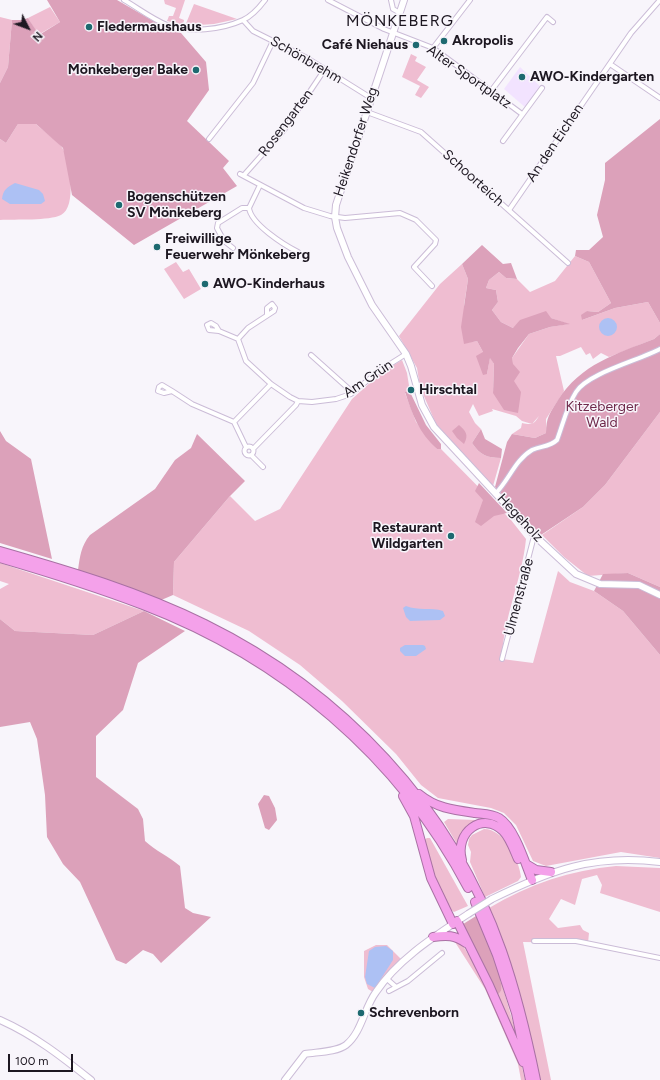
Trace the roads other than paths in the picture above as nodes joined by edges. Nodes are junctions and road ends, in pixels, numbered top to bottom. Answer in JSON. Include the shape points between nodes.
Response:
{"nodes":[{"id":1,"x":124,"y":0,"type":"edge"},
{"id":2,"x":265,"y":0,"type":"edge"},
{"id":3,"x":328,"y":0,"type":"edge"},
{"id":4,"x":391,"y":0,"type":"edge"},
{"id":5,"x":404,"y":0,"type":"edge"},
{"id":6,"x":470,"y":0,"type":"edge"},
{"id":7,"x":656,"y":1,"type":"edge"},
{"id":8,"x":400,"y":13,"type":"junction"},
{"id":9,"x":243,"y":20,"type":"junction"},
{"id":10,"x":553,"y":22,"type":"dead end"},
{"id":11,"x":393,"y":32,"type":"junction"},
{"id":12,"x":273,"y":40,"type":"junction"},
{"id":13,"x":433,"y":48,"type":"junction"},
{"id":14,"x":610,"y":64,"type":"junction"},
{"id":15,"x":325,"y":69,"type":"junction"},
{"id":16,"x":542,"y":88,"type":"dead end"},
{"id":17,"x":491,"y":91,"type":"junction"},
{"id":18,"x":371,"y":98,"type":"junction"},
{"id":19,"x":660,"y":98,"type":"edge"},
{"id":20,"x":367,"y":112,"type":"junction"},
{"id":21,"x":522,"y":114,"type":"junction"},
{"id":22,"x":209,"y":139,"type":"dead end"},
{"id":23,"x":503,"y":141,"type":"dead end"},
{"id":24,"x":260,"y":185,"type":"junction"},
{"id":25,"x":249,"y":208,"type":"junction"},
{"id":26,"x":509,"y":210,"type":"junction"},
{"id":27,"x":335,"y":217,"type":"junction"},
{"id":28,"x":233,"y":248,"type":"dead end"},
{"id":29,"x":298,"y":252,"type":"dead end"},
{"id":30,"x":568,"y":263,"type":"dead end"},
{"id":31,"x":432,"y":286,"type":"dead end"},
{"id":32,"x":267,"y":315,"type":"dead end"},
{"id":33,"x":219,"y":332,"type":"dead end"},
{"id":34,"x":238,"y":339,"type":"junction"},
{"id":35,"x":660,"y":349,"type":"edge"},
{"id":36,"x":406,"y":354,"type":"junction"},
{"id":37,"x":311,"y":355,"type":"dead end"},
{"id":38,"x":271,"y":384,"type":"junction"},
{"id":39,"x":417,"y":388,"type":"joint"},
{"id":40,"x":172,"y":391,"type":"dead end"},
{"id":41,"x":351,"y":394,"type":"junction"},
{"id":42,"x":298,"y":401,"type":"junction"},
{"id":43,"x":234,"y":422,"type":"junction"},
{"id":44,"x":246,"y":447,"type":"junction"},
{"id":45,"x":253,"y":449,"type":"junction"},
{"id":46,"x":251,"y":454,"type":"junction"},
{"id":47,"x":263,"y":467,"type":"dead end"},
{"id":48,"x":496,"y":493,"type":"junction"},
{"id":49,"x":536,"y":537,"type":"junction"},
{"id":50,"x":0,"y":550,"type":"edge"},
{"id":51,"x":0,"y":558,"type":"edge"},
{"id":52,"x":41,"y":566,"type":"junction"},
{"id":53,"x":660,"y":595,"type":"edge"},
{"id":54,"x":502,"y":659,"type":"dead end"},
{"id":55,"x":397,"y":782,"type":"junction"},
{"id":56,"x":410,"y":787,"type":"junction"},
{"id":57,"x":660,"y":862,"type":"edge"},
{"id":58,"x":525,"y":863,"type":"junction"},
{"id":59,"x":463,"y":867,"type":"junction"},
{"id":60,"x":551,"y":872,"type":"junction"},
{"id":61,"x":530,"y":881,"type":"junction"},
{"id":62,"x":455,"y":922,"type":"junction"},
{"id":63,"x":433,"y":938,"type":"junction"},
{"id":64,"x":534,"y":941,"type":"dead end"},
{"id":65,"x":467,"y":944,"type":"junction"},
{"id":66,"x":442,"y":953,"type":"dead end"},
{"id":67,"x":660,"y":958,"type":"edge"},
{"id":68,"x":387,"y":979,"type":"junction"},
{"id":69,"x":396,"y":987,"type":"junction"},
{"id":70,"x":389,"y":991,"type":"dead end"},
{"id":71,"x":0,"y":1020,"type":"edge"},
{"id":72,"x":91,"y":1080,"type":"edge"},
{"id":73,"x":285,"y":1080,"type":"edge"},
{"id":74,"x":530,"y":1080,"type":"edge"},
{"id":75,"x":536,"y":1080,"type":"edge"}],
"edges":[{"from":1,"to":9,"type":"street","via":[[166,24],[181,28],[206,29]]},
{"from":2,"to":9,"type":"street","via":[[260,8]]},
{"from":3,"to":11,"type":"street","name":"Alter Sportplatz"},
{"from":4,"to":8,"type":"street","via":[[393,8]]},
{"from":5,"to":8,"type":"street","name":"Heikendorfer Weg"},
{"from":6,"to":13,"type":"street"},
{"from":7,"to":14,"type":"street","name":"An den Eichen"},
{"from":8,"to":11,"type":"street","name":"Heikendorfer Weg"},
{"from":9,"to":12,"type":"street","name":"Schönbrehm","via":[[254,31]]},
{"from":10,"to":17,"type":"street","via":[[547,18]]},
{"from":11,"to":13,"type":"street","name":"Alter Sportplatz"},
{"from":11,"to":18,"type":"street","name":"Heikendorfer Weg"},
{"from":12,"to":15,"type":"street","name":"Schönbrehm"},
{"from":12,"to":22,"type":"street","via":[[253,83]]},
{"from":13,"to":17,"type":"street","name":"Alter Sportplatz"},
{"from":14,"to":19,"type":"street"},
{"from":14,"to":26,"type":"street","name":"An den Eichen"},
{"from":15,"to":18,"type":"street","name":"Schönbrehm"},
{"from":15,"to":24,"type":"street","name":"Rosengarten","via":[[284,130],[242,174]]},
{"from":16,"to":21,"type":"street","name":"Alter Sportplatz"},
{"from":17,"to":21,"type":"street","name":"Alter Sportplatz"},
{"from":18,"to":20,"type":"street","name":"Heikendorfer Weg"},
{"from":20,"to":26,"type":"street","name":"Schoorteich","via":[[422,132]]},
{"from":20,"to":27,"type":"street","name":"Heikendorfer Weg","via":[[338,193]]},
{"from":21,"to":23,"type":"street","name":"Alter Sportplatz"},
{"from":24,"to":25,"type":"street"},
{"from":24,"to":27,"type":"street","via":[[304,208]]},
{"from":25,"to":28,"type":"street","via":[[242,208],[218,223],[216,228],[224,241]]},
{"from":25,"to":29,"type":"street","via":[[253,219],[286,246]]},
{"from":26,"to":30,"type":"street","name":"Schoorteich"},
{"from":27,"to":31,"type":"street","via":[[400,213],[416,220],[436,240],[414,267]]},
{"from":27,"to":36,"type":"street","name":"Heikendorfer Weg","via":[[348,257],[372,304]]},
{"from":32,"to":34,"type":"street","via":[[248,328]]},
{"from":33,"to":34,"type":"street"},
{"from":34,"to":38,"type":"street","via":[[246,361]]},
{"from":35,"to":48,"type":"street","via":[[618,366],[587,382],[576,391],[557,440],[553,444],[532,450],[518,461]]},
{"from":36,"to":39,"type":"street","name":"Heikendorfer Weg"},
{"from":36,"to":41,"type":"street","name":"Am Grün","via":[[379,371]]},
{"from":37,"to":41,"type":"street","via":[[349,389]]},
{"from":38,"to":42,"type":"street"},
{"from":38,"to":43,"type":"street"},
{"from":39,"to":48,"type":"street","name":"Hegeholz","via":[[422,405],[434,427]]},
{"from":40,"to":43,"type":"street","via":[[192,404]]},
{"from":41,"to":42,"type":"street","name":"Am Grün","via":[[324,401]]},
{"from":42,"to":45,"type":"street"},
{"from":43,"to":44,"type":"street"},
{"from":44,"to":45,"type":"street"},
{"from":44,"to":46,"type":"street","via":[[246,454]]},
{"from":45,"to":46,"type":"street"},
{"from":46,"to":47,"type":"street"},
{"from":48,"to":49,"type":"street","name":"Hegeholz"},
{"from":49,"to":53,"type":"street","name":"Hegeholz","via":[[567,567],[584,579],[600,584],[632,584]]},
{"from":49,"to":54,"type":"street","name":"Ulmenstraße"},
{"from":50,"to":52,"type":"highway"},
{"from":51,"to":52,"type":"highway"},
{"from":52,"to":55,"type":"highway","via":[[144,605],[244,653],[286,680],[325,710],[363,745]]},
{"from":52,"to":56,"type":"highway","via":[[149,599],[248,647],[291,674],[341,714],[384,756]]},
{"from":55,"to":62,"type":"highway","via":[[414,816],[431,878]]},
{"from":55,"to":74,"type":"highway","via":[[434,831],[475,901],[514,1006]]},
{"from":56,"to":58,"type":"highway","via":[[427,801],[441,808],[500,818],[516,840]]},
{"from":56,"to":59,"type":"highway"},
{"from":57,"to":60,"type":"street","via":[[634,859],[599,861]]},
{"from":58,"to":60,"type":"highway","via":[[536,870]]},
{"from":58,"to":61,"type":"highway"},
{"from":59,"to":61,"type":"highway","via":[[459,852],[465,833],[472,827],[482,824],[494,825],[503,831]]},
{"from":59,"to":75,"type":"highway","via":[[502,950],[521,1011]]},
{"from":60,"to":61,"type":"street"},
{"from":61,"to":62,"type":"street","bridge":true},
{"from":62,"to":63,"type":"street"},
{"from":62,"to":65,"type":"highway"},
{"from":63,"to":65,"type":"highway","via":[[450,935]]},
{"from":63,"to":68,"type":"street"},
{"from":64,"to":67,"type":"street","via":[[576,941]]},
{"from":65,"to":74,"type":"highway","via":[[502,1012]]},
{"from":66,"to":69,"type":"street","via":[[412,978]]},
{"from":68,"to":69,"type":"street"},
{"from":68,"to":73,"type":"street","via":[[372,998],[355,1035],[345,1046],[305,1054]]},
{"from":69,"to":70,"type":"street"},
{"from":71,"to":72,"type":"street","via":[[23,1030]]}]}
